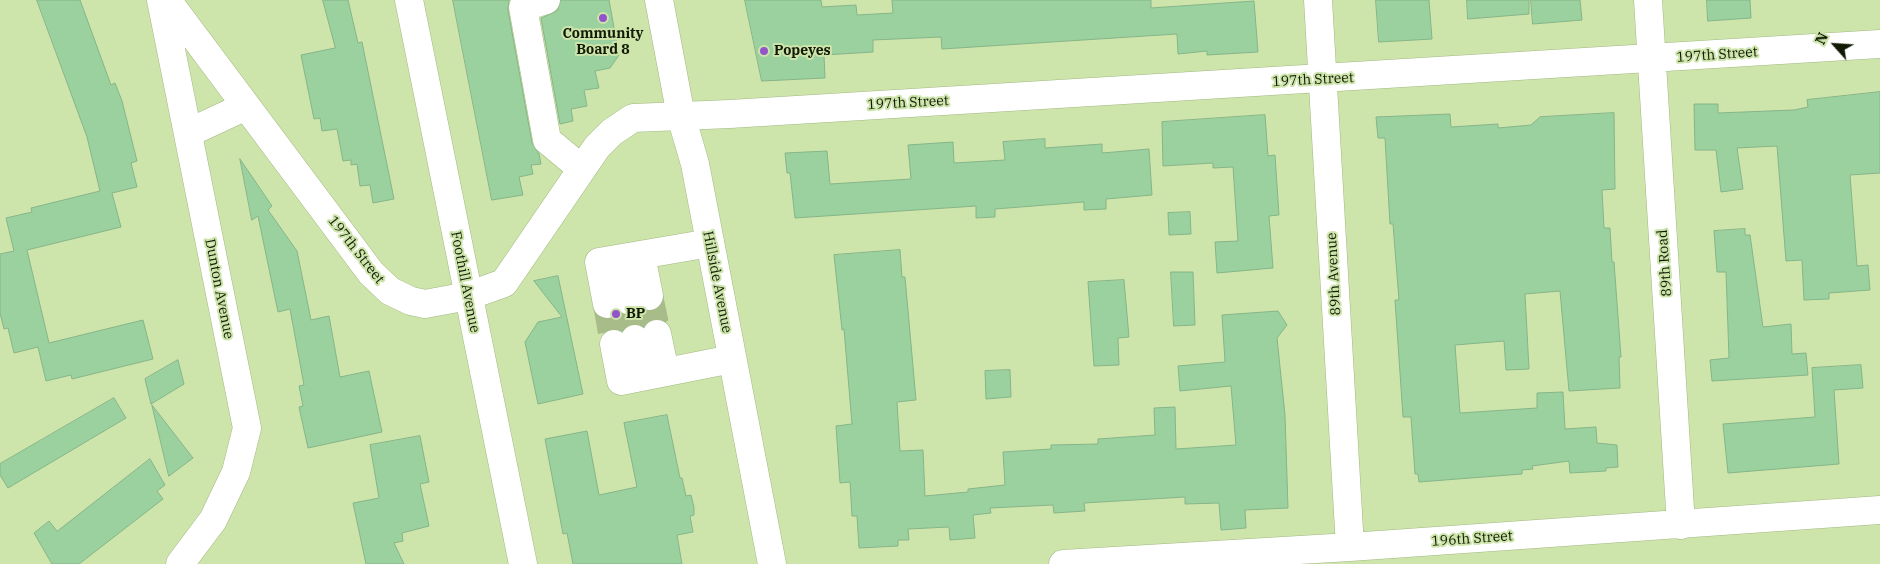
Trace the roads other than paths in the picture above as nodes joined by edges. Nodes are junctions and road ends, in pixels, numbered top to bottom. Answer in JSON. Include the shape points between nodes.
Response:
{"nodes":[{"id":1,"x":161,"y":0,"type":"edge"},
{"id":2,"x":167,"y":0,"type":"edge"},
{"id":3,"x":409,"y":0,"type":"edge"},
{"id":4,"x":546,"y":0,"type":"edge"},
{"id":5,"x":659,"y":0,"type":"edge"},
{"id":6,"x":1318,"y":0,"type":"edge"},
{"id":7,"x":1648,"y":0,"type":"edge"},
{"id":8,"x":1880,"y":44,"type":"edge"},
{"id":9,"x":1652,"y":60,"type":"junction"},
{"id":10,"x":1323,"y":79,"type":"junction"},
{"id":11,"x":246,"y":106,"type":"junction"},
{"id":12,"x":681,"y":116,"type":"junction"},
{"id":13,"x":188,"y":133,"type":"junction"},
{"id":14,"x":582,"y":169,"type":"junction"},
{"id":15,"x":710,"y":243,"type":"junction"},
{"id":16,"x":630,"y":257,"type":"junction"},
{"id":17,"x":468,"y":296,"type":"junction"},
{"id":18,"x":732,"y":359,"type":"junction"},
{"id":19,"x":654,"y":374,"type":"junction"},
{"id":20,"x":1880,"y":510,"type":"edge"},
{"id":21,"x":1681,"y":525,"type":"junction"},
{"id":22,"x":1350,"y":547,"type":"junction"},
{"id":23,"x":180,"y":564,"type":"edge"},
{"id":24,"x":523,"y":564,"type":"edge"},
{"id":25,"x":772,"y":564,"type":"edge"},
{"id":26,"x":1063,"y":564,"type":"edge"}],
"edges":[{"from":1,"to":13,"type":"street","name":"Dunton Avenue"},
{"from":2,"to":11,"type":"street","name":"197th Street"},
{"from":3,"to":17,"type":"street","name":"Foothill Avenue"},
{"from":4,"to":14,"type":"street","via":[[523,7],[547,140]]},
{"from":5,"to":12,"type":"street","name":"Hillside Avenue"},
{"from":6,"to":10,"type":"street","name":"89th Avenue"},
{"from":7,"to":9,"type":"street","name":"89th Road"},
{"from":8,"to":9,"type":"street","name":"197th Street"},
{"from":9,"to":10,"type":"street","name":"197th Street"},
{"from":9,"to":21,"type":"street","name":"89th Road"},
{"from":10,"to":12,"type":"street","name":"197th Street"},
{"from":10,"to":22,"type":"street","name":"89th Avenue"},
{"from":11,"to":13,"type":"street"},
{"from":11,"to":17,"type":"street","name":"197th Street","via":[[372,274],[390,291],[425,304]]},
{"from":12,"to":14,"type":"street","name":"197th Street","via":[[633,118],[612,132]]},
{"from":12,"to":15,"type":"street","name":"Hillside Avenue","via":[[695,164]]},
{"from":13,"to":23,"type":"street","name":"Dunton Avenue","via":[[247,428],[236,472],[213,520]]},
{"from":14,"to":17,"type":"street","name":"197th Street","via":[[504,283]]},
{"from":15,"to":16,"type":"street"},
{"from":15,"to":18,"type":"street","name":"Hillside Avenue"},
{"from":16,"to":16,"type":"street","via":[[628,300],[599,262]]},
{"from":17,"to":24,"type":"street","name":"Foothill Avenue"},
{"from":18,"to":19,"type":"street"},
{"from":18,"to":25,"type":"street","name":"Hillside Avenue"},
{"from":19,"to":19,"type":"street","via":[[621,381],[635,339]]},
{"from":20,"to":21,"type":"street","name":"196th Street"},
{"from":21,"to":22,"type":"street","name":"196th Street"},
{"from":22,"to":26,"type":"street","name":"196th Street"}]}
